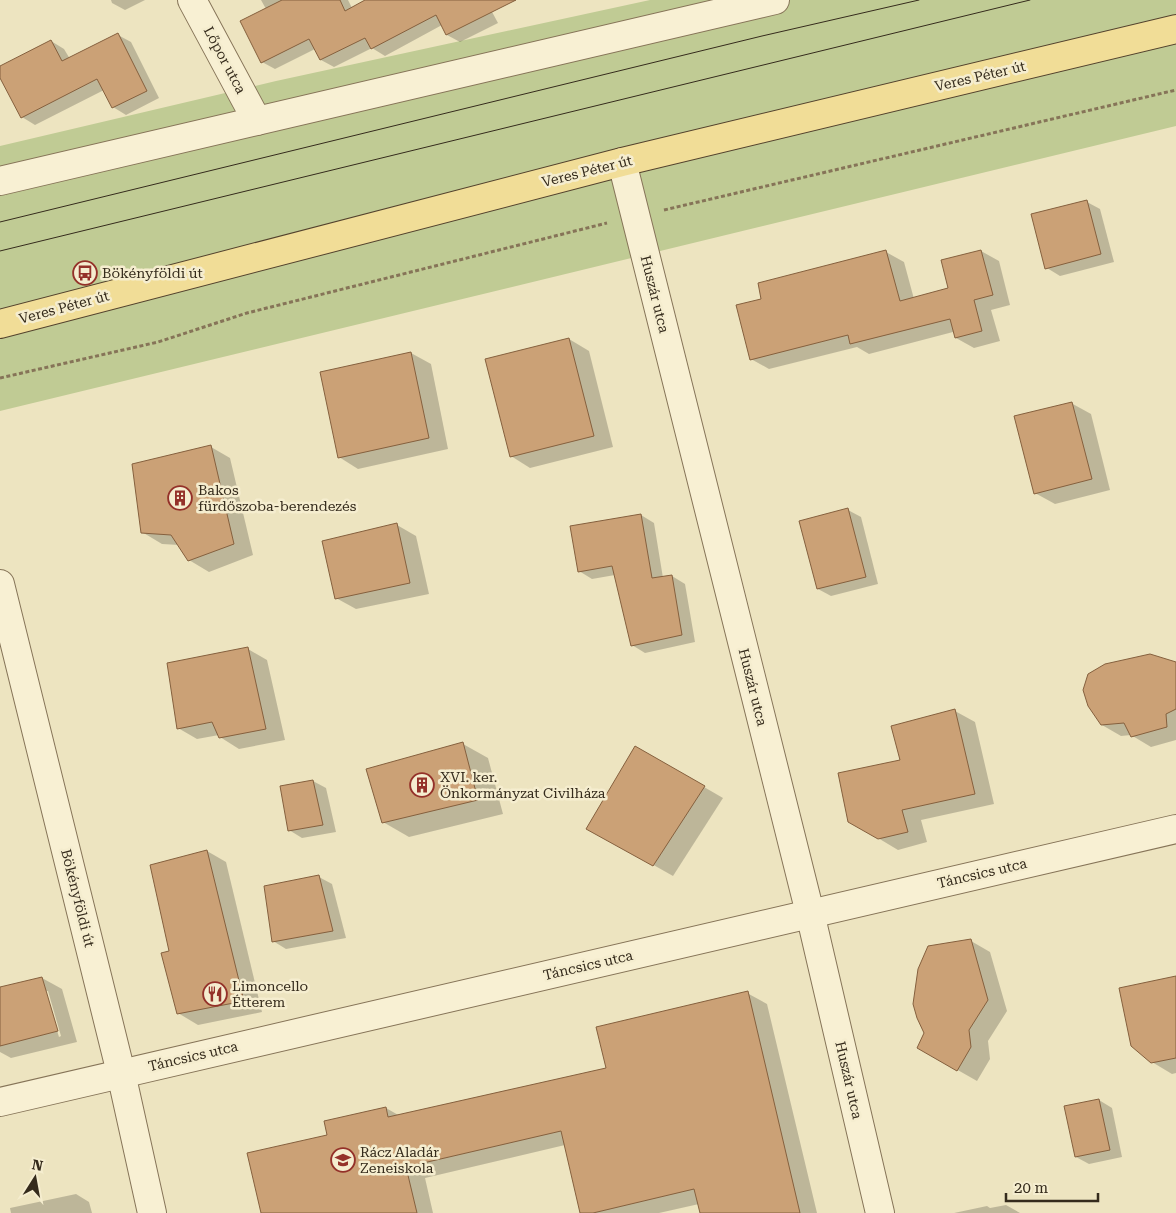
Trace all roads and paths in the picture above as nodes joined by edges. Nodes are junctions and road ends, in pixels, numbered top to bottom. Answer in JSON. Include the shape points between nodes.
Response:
{"nodes":[{"id":1,"x":192,"y":0,"type":"edge"},
{"id":2,"x":775,"y":0,"type":"edge"},
{"id":3,"x":715,"y":7,"type":"edge"},
{"id":4,"x":1176,"y":29,"type":"edge"},
{"id":5,"x":1176,"y":90,"type":"edge"},
{"id":6,"x":257,"y":121,"type":"junction"},
{"id":7,"x":622,"y":162,"type":"junction"},
{"id":8,"x":0,"y":182,"type":"edge"},
{"id":9,"x":636,"y":216,"type":"junction"},
{"id":10,"x":0,"y":324,"type":"edge"},
{"id":11,"x":0,"y":378,"type":"edge"},
{"id":12,"x":0,"y":584,"type":"edge"},
{"id":13,"x":1176,"y":829,"type":"edge"},
{"id":14,"x":810,"y":913,"type":"junction"},
{"id":15,"x":121,"y":1073,"type":"junction"},
{"id":16,"x":0,"y":1102,"type":"edge"},
{"id":17,"x":152,"y":1213,"type":"edge"},
{"id":18,"x":880,"y":1213,"type":"edge"}],
"edges":[{"from":1,"to":6,"type":"street","name":"Lőpor utca"},
{"from":2,"to":3,"type":"street"},
{"from":3,"to":6,"type":"street"},
{"from":4,"to":7,"type":"main road","name":"Veres Péter út"},
{"from":5,"to":9,"type":"path"},
{"from":6,"to":8,"type":"street"},
{"from":7,"to":9,"type":"street","name":"Huszár utca"},
{"from":7,"to":10,"type":"main road","name":"Veres Péter út"},
{"from":9,"to":11,"type":"path","via":[[247,312],[158,342]]},
{"from":9,"to":14,"type":"street","name":"Huszár utca"},
{"from":12,"to":15,"type":"street","name":"Bökényföldi út"},
{"from":13,"to":14,"type":"street","name":"Táncsics utca"},
{"from":14,"to":15,"type":"street","name":"Táncsics utca"},
{"from":14,"to":18,"type":"street","name":"Huszár utca"},
{"from":15,"to":16,"type":"street","name":"Táncsics utca"},
{"from":15,"to":17,"type":"street","name":"Bökényföldi út"}]}
